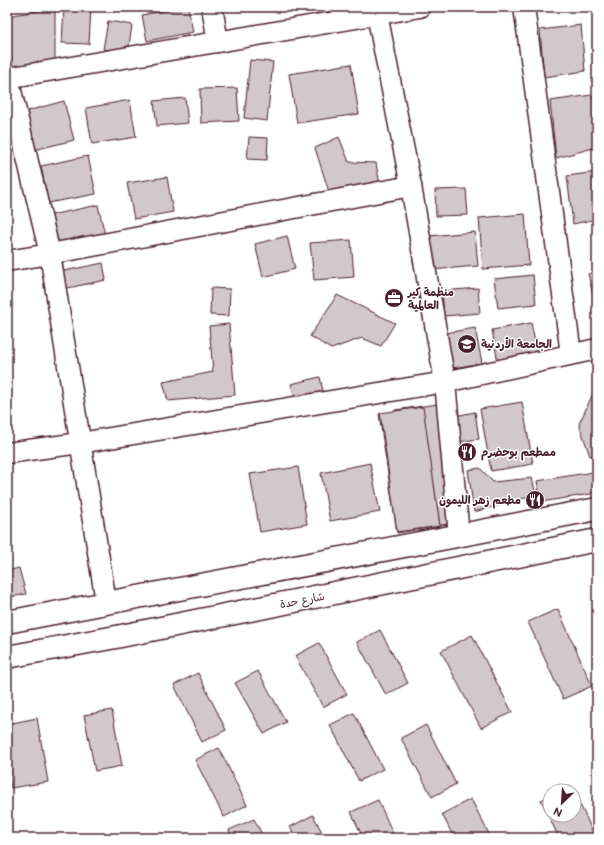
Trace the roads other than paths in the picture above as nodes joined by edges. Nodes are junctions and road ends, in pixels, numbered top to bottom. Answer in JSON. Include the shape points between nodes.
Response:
{"nodes":[{"id":1,"x":212,"y":7,"type":"edge"},
{"id":2,"x":420,"y":7,"type":"edge"},
{"id":3,"x":524,"y":7,"type":"edge"},
{"id":4,"x":377,"y":14,"type":"junction"},
{"id":5,"x":218,"y":42,"type":"junction"},
{"id":6,"x":7,"y":78,"type":"edge"},
{"id":7,"x":411,"y":186,"type":"junction"},
{"id":8,"x":50,"y":254,"type":"junction"},
{"id":9,"x":7,"y":261,"type":"edge"},
{"id":10,"x":597,"y":349,"type":"edge"},
{"id":11,"x":571,"y":354,"type":"junction"},
{"id":12,"x":445,"y":382,"type":"junction"},
{"id":13,"x":80,"y":443,"type":"junction"},
{"id":14,"x":7,"y":453,"type":"edge"},
{"id":15,"x":597,"y":509,"type":"edge"},
{"id":16,"x":459,"y":536,"type":"junction"},
{"id":17,"x":597,"y":540,"type":"edge"},
{"id":18,"x":106,"y":602,"type":"junction"},
{"id":19,"x":7,"y":622,"type":"edge"},
{"id":20,"x":7,"y":657,"type":"edge"}],
"edges":[{"from":1,"to":5,"type":"street"},
{"from":2,"to":4,"type":"street"},
{"from":3,"to":11,"type":"street"},
{"from":4,"to":5,"type":"street"},
{"from":4,"to":7,"type":"street"},
{"from":5,"to":6,"type":"street"},
{"from":6,"to":8,"type":"street"},
{"from":7,"to":8,"type":"street"},
{"from":7,"to":12,"type":"street"},
{"from":8,"to":9,"type":"street"},
{"from":8,"to":13,"type":"street"},
{"from":10,"to":11,"type":"street"},
{"from":11,"to":12,"type":"street"},
{"from":12,"to":13,"type":"street"},
{"from":12,"to":16,"type":"street"},
{"from":13,"to":14,"type":"street"},
{"from":13,"to":18,"type":"street"},
{"from":15,"to":16,"type":"main road"},
{"from":16,"to":18,"type":"main road"},
{"from":17,"to":20,"type":"main road","name":"شارع حدة"},
{"from":18,"to":19,"type":"main road"}]}
